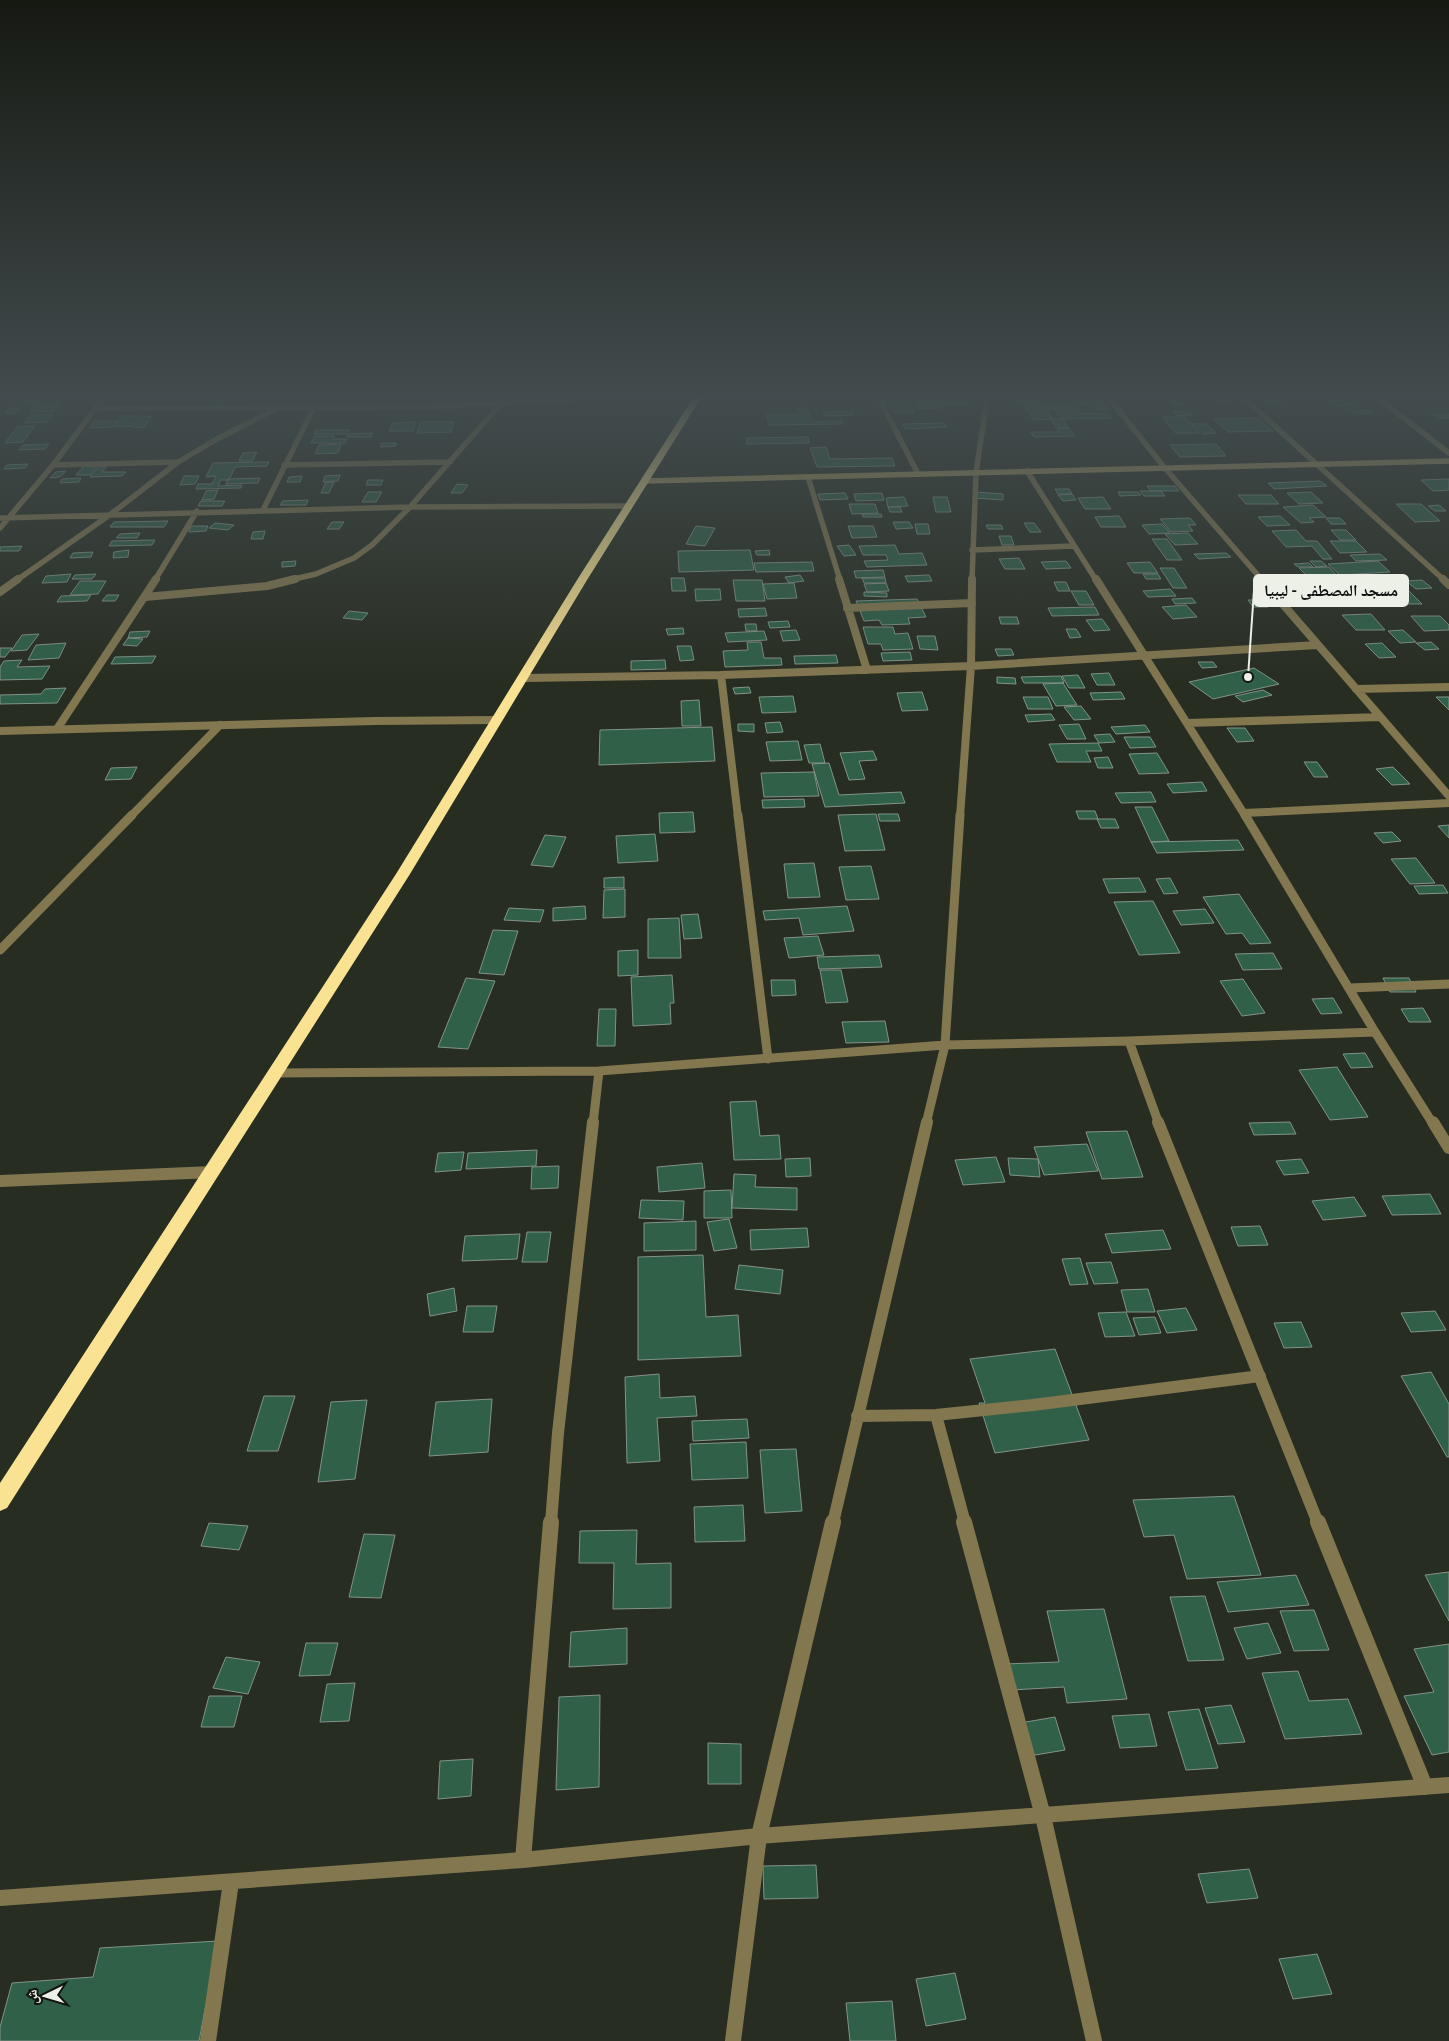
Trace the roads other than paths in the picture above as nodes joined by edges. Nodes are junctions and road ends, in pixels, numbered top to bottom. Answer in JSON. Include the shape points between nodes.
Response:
{"nodes":[{"id":1,"x":29,"y":493,"type":"edge"},
{"id":2,"x":138,"y":493,"type":"edge"},
{"id":3,"x":270,"y":493,"type":"edge"},
{"id":4,"x":422,"y":493,"type":"edge"},
{"id":5,"x":638,"y":493,"type":"edge"},
{"id":6,"x":813,"y":493,"type":"edge"},
{"id":7,"x":975,"y":493,"type":"edge"},
{"id":8,"x":1041,"y":493,"type":"edge"},
{"id":9,"x":1187,"y":493,"type":"edge"},
{"id":10,"x":1349,"y":493,"type":"edge"},
{"id":11,"x":630,"y":506,"type":"junction"},
{"id":12,"x":410,"y":507,"type":"junction"},
{"id":13,"x":262,"y":510,"type":"junction"},
{"id":14,"x":197,"y":511,"type":"junction"},
{"id":15,"x":111,"y":514,"type":"junction"},
{"id":16,"x":8,"y":517,"type":"junction"},
{"id":17,"x":0,"y":518,"type":"edge"},
{"id":18,"x":0,"y":528,"type":"edge"},
{"id":19,"x":1073,"y":546,"type":"junction"},
{"id":20,"x":972,"y":550,"type":"junction"},
{"id":21,"x":1449,"y":585,"type":"edge"},
{"id":22,"x":0,"y":592,"type":"edge"},
{"id":23,"x":145,"y":597,"type":"junction"},
{"id":24,"x":972,"y":603,"type":"junction"},
{"id":25,"x":848,"y":608,"type":"junction"},
{"id":26,"x":1317,"y":644,"type":"junction"},
{"id":27,"x":1145,"y":656,"type":"junction"},
{"id":28,"x":971,"y":666,"type":"junction"},
{"id":29,"x":867,"y":670,"type":"junction"},
{"id":30,"x":721,"y":675,"type":"junction"},
{"id":31,"x":524,"y":678,"type":"junction"},
{"id":32,"x":1449,"y":687,"type":"edge"},
{"id":33,"x":1356,"y":689,"type":"junction"},
{"id":34,"x":1380,"y":717,"type":"junction"},
{"id":35,"x":497,"y":720,"type":"junction"},
{"id":36,"x":1188,"y":723,"type":"junction"},
{"id":37,"x":220,"y":725,"type":"junction"},
{"id":38,"x":57,"y":729,"type":"junction"},
{"id":39,"x":0,"y":731,"type":"edge"},
{"id":40,"x":1449,"y":796,"type":"edge"},
{"id":41,"x":1449,"y":803,"type":"edge"},
{"id":42,"x":1244,"y":813,"type":"junction"},
{"id":43,"x":0,"y":950,"type":"edge"},
{"id":44,"x":1449,"y":984,"type":"edge"},
{"id":45,"x":1350,"y":988,"type":"junction"},
{"id":46,"x":1375,"y":1032,"type":"junction"},
{"id":47,"x":1129,"y":1041,"type":"junction"},
{"id":48,"x":945,"y":1045,"type":"junction"},
{"id":49,"x":768,"y":1059,"type":"junction"},
{"id":50,"x":599,"y":1071,"type":"junction"},
{"id":51,"x":275,"y":1073,"type":"junction"},
{"id":52,"x":1449,"y":1148,"type":"edge"},
{"id":53,"x":213,"y":1172,"type":"junction"},
{"id":54,"x":0,"y":1181,"type":"edge"},
{"id":55,"x":1260,"y":1376,"type":"junction"},
{"id":56,"x":936,"y":1415,"type":"junction"},
{"id":57,"x":857,"y":1416,"type":"junction"},
{"id":58,"x":0,"y":1501,"type":"edge"},
{"id":59,"x":1449,"y":1785,"type":"edge"},
{"id":60,"x":1425,"y":1787,"type":"junction"},
{"id":61,"x":1043,"y":1816,"type":"junction"},
{"id":62,"x":759,"y":1836,"type":"junction"},
{"id":63,"x":523,"y":1860,"type":"junction"},
{"id":64,"x":231,"y":1882,"type":"junction"},
{"id":65,"x":0,"y":1898,"type":"edge"},
{"id":66,"x":208,"y":2041,"type":"edge"},
{"id":67,"x":733,"y":2041,"type":"edge"},
{"id":68,"x":1094,"y":2041,"type":"edge"}],
"edges":[{"from":1,"to":16,"type":"street"},
{"from":2,"to":15,"type":"street"},
{"from":3,"to":13,"type":"street"},
{"from":4,"to":12,"type":"street"},
{"from":5,"to":11,"type":"highway"},
{"from":6,"to":25,"type":"street"},
{"from":7,"to":20,"type":"street"},
{"from":8,"to":19,"type":"street"},
{"from":9,"to":26,"type":"street"},
{"from":10,"to":21,"type":"street"},
{"from":11,"to":12,"type":"street"},
{"from":11,"to":31,"type":"highway"},
{"from":12,"to":13,"type":"street"},
{"from":12,"to":23,"type":"street","via":[[372,545],[354,558],[316,574],[267,586]]},
{"from":13,"to":14,"type":"street"},
{"from":14,"to":15,"type":"street"},
{"from":14,"to":23,"type":"street"},
{"from":15,"to":16,"type":"street"},
{"from":15,"to":22,"type":"street"},
{"from":16,"to":17,"type":"street"},
{"from":16,"to":18,"type":"street"},
{"from":19,"to":20,"type":"street"},
{"from":19,"to":27,"type":"street"},
{"from":20,"to":24,"type":"street"},
{"from":23,"to":38,"type":"street"},
{"from":24,"to":25,"type":"street"},
{"from":24,"to":28,"type":"street"},
{"from":25,"to":29,"type":"street"},
{"from":26,"to":27,"type":"street"},
{"from":26,"to":33,"type":"street"},
{"from":27,"to":28,"type":"street"},
{"from":27,"to":36,"type":"street"},
{"from":28,"to":29,"type":"street"},
{"from":28,"to":48,"type":"street"},
{"from":29,"to":30,"type":"street"},
{"from":30,"to":31,"type":"street"},
{"from":30,"to":49,"type":"street"},
{"from":31,"to":35,"type":"highway"},
{"from":32,"to":33,"type":"street"},
{"from":33,"to":34,"type":"street"},
{"from":34,"to":36,"type":"street"},
{"from":34,"to":40,"type":"street"},
{"from":35,"to":37,"type":"street"},
{"from":35,"to":51,"type":"highway"},
{"from":36,"to":42,"type":"street"},
{"from":37,"to":38,"type":"street"},
{"from":37,"to":43,"type":"street"},
{"from":38,"to":39,"type":"street"},
{"from":41,"to":42,"type":"street"},
{"from":42,"to":45,"type":"street"},
{"from":44,"to":45,"type":"street"},
{"from":45,"to":46,"type":"street"},
{"from":46,"to":47,"type":"street"},
{"from":46,"to":52,"type":"street"},
{"from":47,"to":48,"type":"street"},
{"from":47,"to":55,"type":"street","via":[[1170,1155]]},
{"from":48,"to":49,"type":"street"},
{"from":48,"to":57,"type":"street"},
{"from":49,"to":50,"type":"street"},
{"from":50,"to":51,"type":"street"},
{"from":50,"to":63,"type":"street","via":[[558,1433]]},
{"from":51,"to":53,"type":"highway"},
{"from":53,"to":54,"type":"street"},
{"from":53,"to":58,"type":"highway"},
{"from":55,"to":56,"type":"street"},
{"from":55,"to":60,"type":"street"},
{"from":56,"to":57,"type":"street"},
{"from":56,"to":61,"type":"street"},
{"from":57,"to":62,"type":"street"},
{"from":59,"to":60,"type":"street"},
{"from":60,"to":61,"type":"street"},
{"from":61,"to":62,"type":"street"},
{"from":61,"to":68,"type":"street"},
{"from":62,"to":63,"type":"street"},
{"from":62,"to":67,"type":"street"},
{"from":63,"to":64,"type":"street"},
{"from":64,"to":65,"type":"street"},
{"from":64,"to":66,"type":"street"}]}
